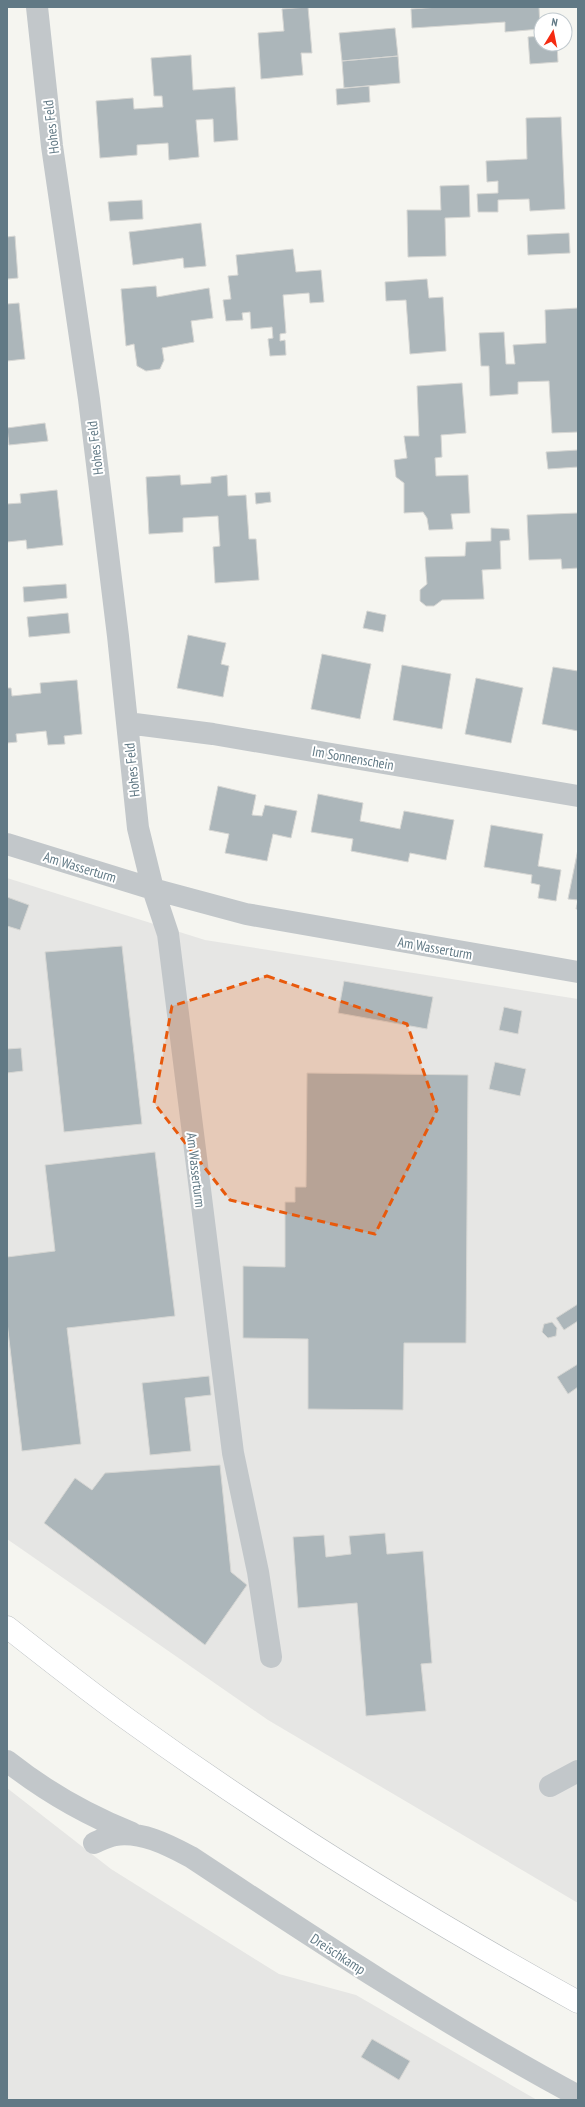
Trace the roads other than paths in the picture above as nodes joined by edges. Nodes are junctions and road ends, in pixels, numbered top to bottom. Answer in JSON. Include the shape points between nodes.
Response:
{"nodes":[{"id":1,"x":37,"y":7,"type":"edge"},
{"id":2,"x":127,"y":723,"type":"junction"},
{"id":3,"x":578,"y":796,"type":"edge"},
{"id":4,"x":7,"y":844,"type":"edge"},
{"id":5,"x":153,"y":889,"type":"junction"},
{"id":6,"x":578,"y":972,"type":"edge"},
{"id":7,"x":7,"y":1627,"type":"edge"},
{"id":8,"x":271,"y":1657,"type":"dead end"},
{"id":9,"x":7,"y":1761,"type":"edge"},
{"id":10,"x":578,"y":1771,"type":"edge"},
{"id":11,"x":550,"y":1786,"type":"dead end"},
{"id":12,"x":135,"y":1835,"type":"junction"},
{"id":13,"x":94,"y":1843,"type":"dead end"},
{"id":14,"x":578,"y":2002,"type":"edge"},
{"id":15,"x":578,"y":2096,"type":"edge"}],
"edges":[{"from":1,"to":2,"type":"street","name":"Hohes Feld","via":[[52,146],[90,407]]},
{"from":2,"to":3,"type":"street","name":"Im Sonnenschein","via":[[212,734]]},
{"from":2,"to":5,"type":"street","name":"Hohes Feld","via":[[138,828]]},
{"from":4,"to":5,"type":"street","name":"Am Wasserturm"},
{"from":5,"to":6,"type":"street","name":"Am Wasserturm","via":[[246,914]]},
{"from":5,"to":8,"type":"street","name":"Am Wasserturm","via":[[168,934],[233,1453],[258,1572]]},
{"from":7,"to":14,"type":"main road","via":[[129,1721],[229,1790],[413,1907]]},
{"from":9,"to":12,"type":"street","via":[[68,1803],[94,1818]]},
{"from":10,"to":11,"type":"street"},
{"from":12,"to":13,"type":"street","name":"Dreischkamp","via":[[114,1835]]},
{"from":12,"to":15,"type":"street","name":"Dreischkamp","via":[[162,1842],[191,1857],[412,2001]]}]}
